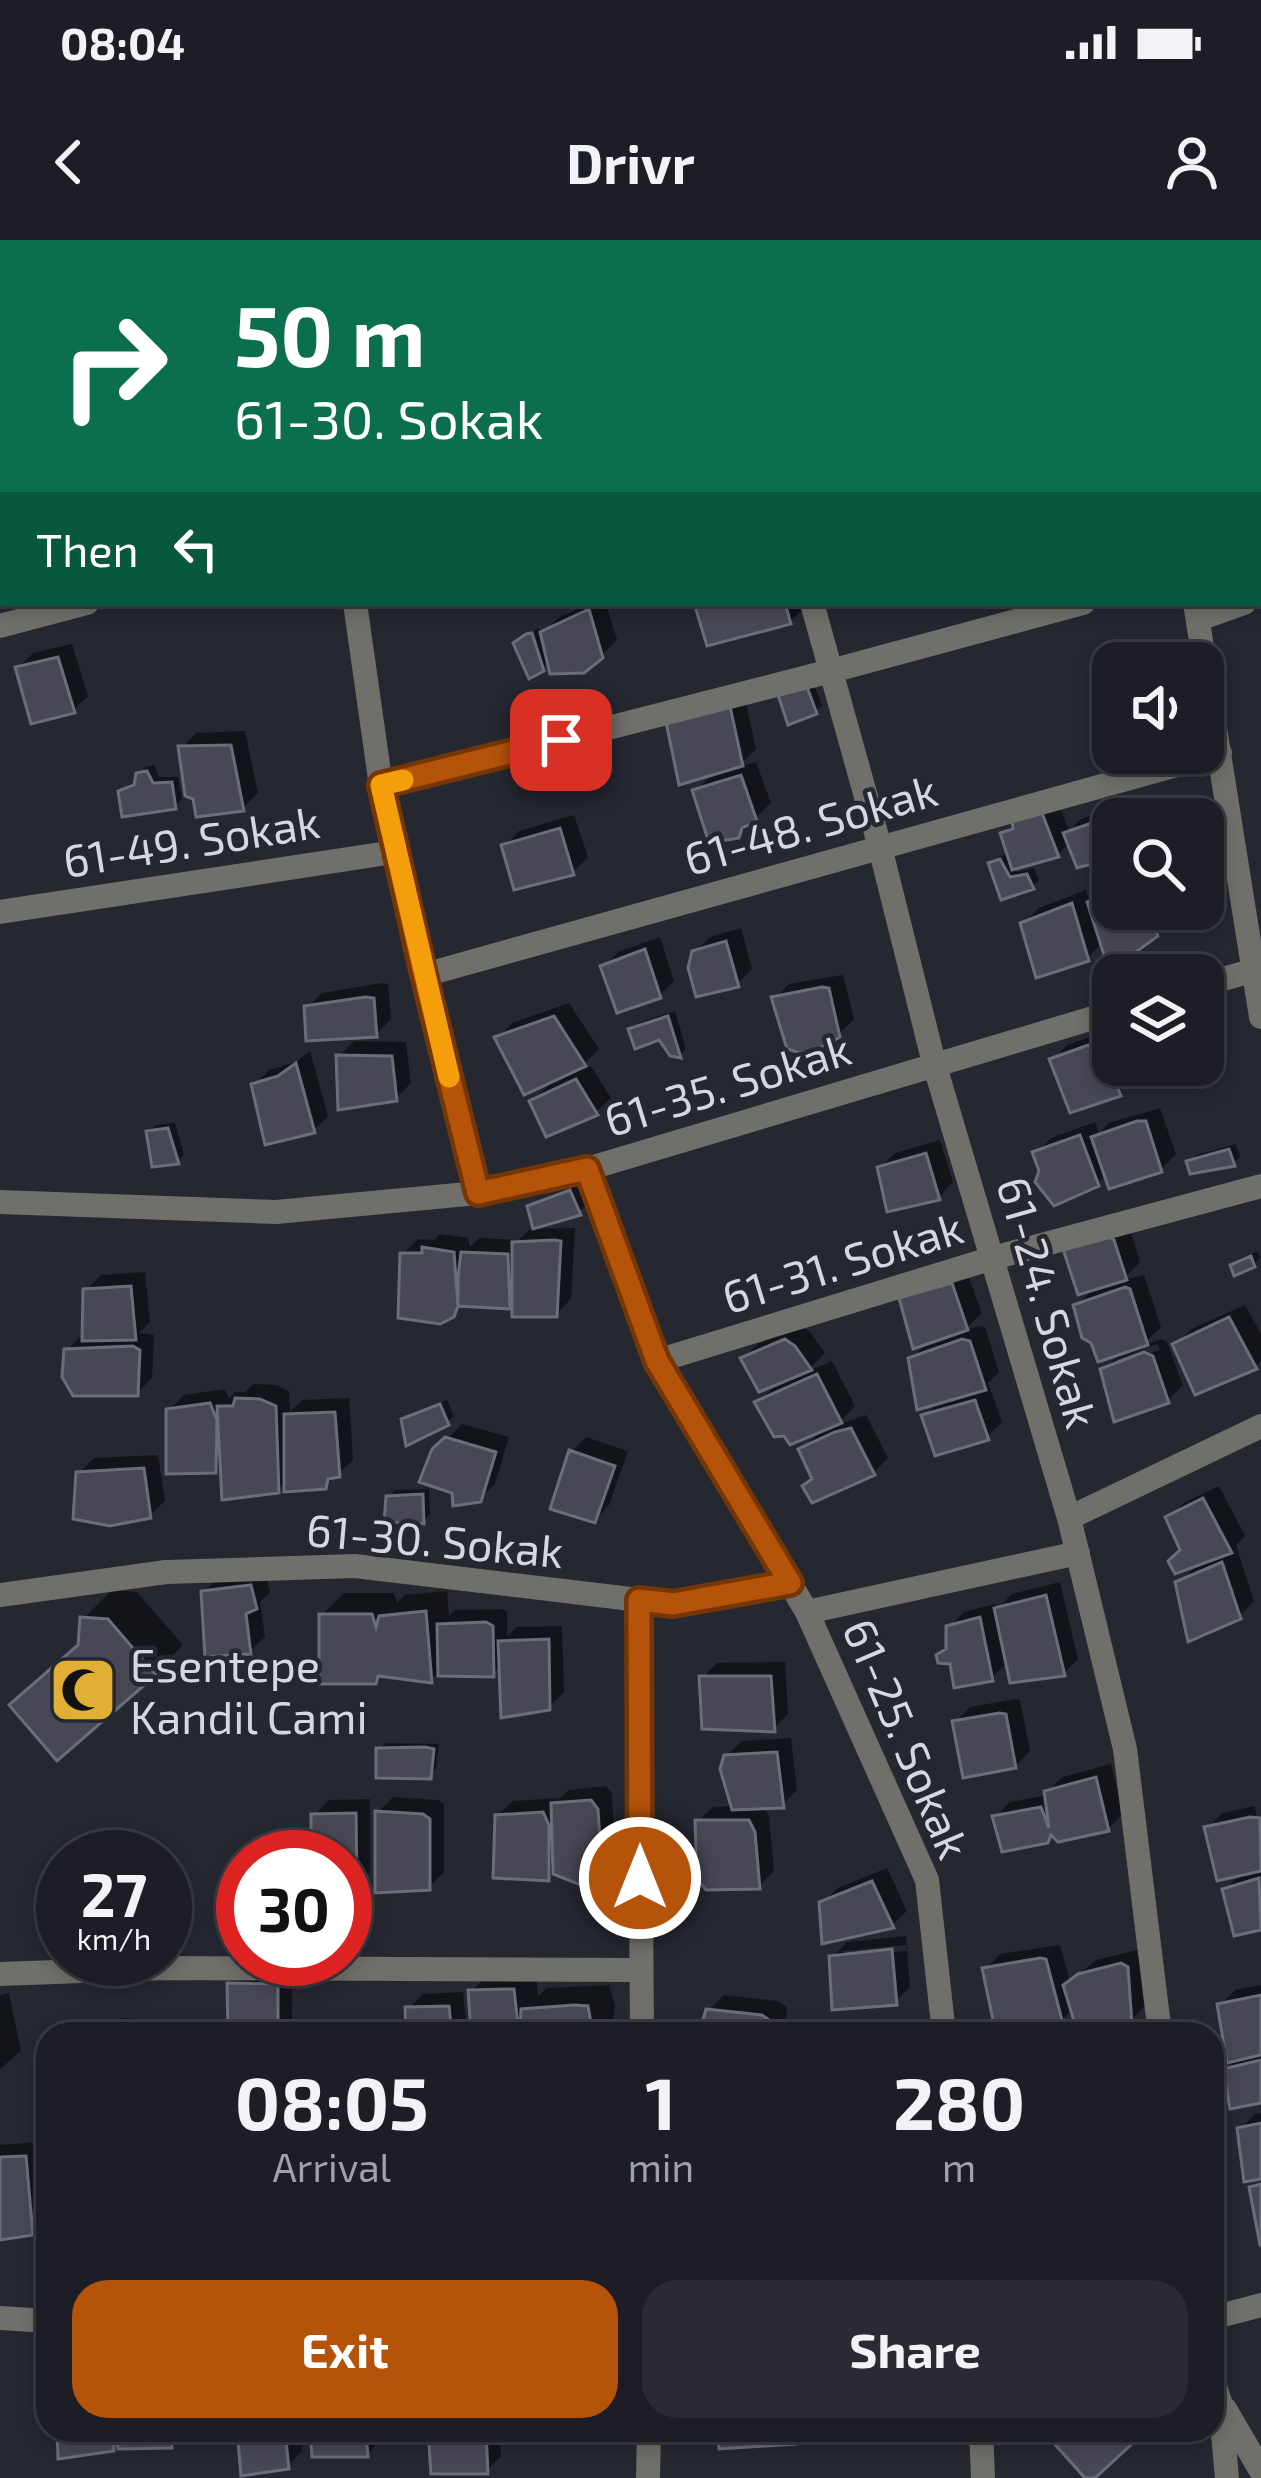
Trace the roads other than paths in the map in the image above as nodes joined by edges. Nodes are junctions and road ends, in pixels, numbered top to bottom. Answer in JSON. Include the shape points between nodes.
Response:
{"nodes":[{"id":1,"x":77,"y":606,"type":"edge"},
{"id":2,"x":355,"y":606,"type":"edge"},
{"id":3,"x":813,"y":606,"type":"edge"},
{"id":4,"x":1071,"y":606,"type":"edge"},
{"id":5,"x":1197,"y":611,"type":"edge"},
{"id":6,"x":0,"y":626,"type":"edge"},
{"id":7,"x":1202,"y":642,"type":"edge"},
{"id":8,"x":830,"y":671,"type":"junction"},
{"id":9,"x":1144,"y":774,"type":"edge"},
{"id":10,"x":1224,"y":774,"type":"edge"},
{"id":11,"x":381,"y":785,"type":"junction"},
{"id":12,"x":880,"y":847,"type":"junction"},
{"id":13,"x":394,"y":852,"type":"junction"},
{"id":14,"x":0,"y":912,"type":"edge"},
{"id":15,"x":1257,"y":969,"type":"edge"},
{"id":16,"x":424,"y":975,"type":"junction"},
{"id":17,"x":1224,"y":979,"type":"edge"},
{"id":18,"x":1261,"y":1016,"type":"edge"},
{"id":19,"x":1092,"y":1018,"type":"edge"},
{"id":20,"x":934,"y":1063,"type":"junction"},
{"id":21,"x":587,"y":1169,"type":"junction"},
{"id":22,"x":1261,"y":1186,"type":"edge"},
{"id":23,"x":478,"y":1193,"type":"junction"},
{"id":24,"x":0,"y":1202,"type":"edge"},
{"id":25,"x":993,"y":1258,"type":"junction"},
{"id":26,"x":657,"y":1361,"type":"junction"},
{"id":27,"x":1261,"y":1426,"type":"edge"},
{"id":28,"x":1069,"y":1518,"type":"junction"},
{"id":29,"x":1078,"y":1552,"type":"junction"},
{"id":30,"x":790,"y":1583,"type":"junction"},
{"id":31,"x":0,"y":1595,"type":"edge"},
{"id":32,"x":639,"y":1600,"type":"junction"},
{"id":33,"x":807,"y":1612,"type":"junction"},
{"id":34,"x":640,"y":1970,"type":"junction"},
{"id":35,"x":0,"y":1974,"type":"edge"},
{"id":36,"x":642,"y":2022,"type":"edge"},
{"id":37,"x":943,"y":2022,"type":"edge"},
{"id":38,"x":1158,"y":2022,"type":"edge"},
{"id":39,"x":1261,"y":2306,"type":"edge"},
{"id":40,"x":1224,"y":2315,"type":"edge"},
{"id":41,"x":0,"y":2318,"type":"edge"},
{"id":42,"x":36,"y":2320,"type":"edge"},
{"id":43,"x":1224,"y":2409,"type":"edge"},
{"id":44,"x":649,"y":2442,"type":"edge"},
{"id":45,"x":982,"y":2442,"type":"edge"},
{"id":46,"x":1224,"y":2442,"type":"edge"},
{"id":47,"x":1261,"y":2471,"type":"edge"},
{"id":48,"x":648,"y":2478,"type":"edge"},
{"id":49,"x":983,"y":2478,"type":"edge"},
{"id":50,"x":1227,"y":2478,"type":"edge"}],
"edges":[{"from":1,"to":6,"type":"street"},
{"from":2,"to":11,"type":"street"},
{"from":3,"to":8,"type":"street","name":"61-24. Sokak"},
{"from":4,"to":8,"type":"street","name":"61-49. Sokak"},
{"from":5,"to":7,"type":"street"},
{"from":8,"to":11,"type":"street","name":"61-49. Sokak"},
{"from":8,"to":12,"type":"street","name":"61-24. Sokak"},
{"from":9,"to":12,"type":"street","name":"61-48. Sokak"},
{"from":10,"to":15,"type":"street"},
{"from":11,"to":13,"type":"street"},
{"from":12,"to":16,"type":"street","name":"61-48. Sokak"},
{"from":12,"to":20,"type":"street","name":"61-24. Sokak"},
{"from":13,"to":14,"type":"street","name":"61-49. Sokak"},
{"from":13,"to":16,"type":"street"},
{"from":15,"to":17,"type":"street"},
{"from":15,"to":18,"type":"street"},
{"from":16,"to":23,"type":"street"},
{"from":19,"to":20,"type":"street","name":"61-35. Sokak"},
{"from":20,"to":21,"type":"street","name":"61-35. Sokak"},
{"from":20,"to":25,"type":"street","name":"61-24. Sokak"},
{"from":21,"to":23,"type":"street","name":"61-35. Sokak"},
{"from":21,"to":26,"type":"street","name":"61-25. Sokak"},
{"from":22,"to":25,"type":"street","name":"61-31. Sokak"},
{"from":23,"to":24,"type":"street","name":"61-35. Sokak","via":[[276,1212]]},
{"from":25,"to":26,"type":"street","name":"61-31. Sokak"},
{"from":25,"to":28,"type":"street","name":"61-24. Sokak"},
{"from":26,"to":30,"type":"street","name":"61-25. Sokak"},
{"from":27,"to":28,"type":"street"},
{"from":28,"to":29,"type":"street","name":"61-24. Sokak"},
{"from":29,"to":33,"type":"street"},
{"from":29,"to":38,"type":"street","name":"61-24. Sokak","via":[[1124,1750]]},
{"from":30,"to":32,"type":"street","name":"61-30. Sokak","via":[[673,1604]]},
{"from":30,"to":33,"type":"street","name":"61-25. Sokak"},
{"from":31,"to":32,"type":"street","name":"61-30. Sokak","via":[[166,1572],[355,1566]]},
{"from":32,"to":34,"type":"street"},
{"from":33,"to":37,"type":"street","name":"61-25. Sokak","via":[[927,1880]]},
{"from":34,"to":35,"type":"street"},
{"from":34,"to":36,"type":"street"},
{"from":39,"to":40,"type":"street"},
{"from":41,"to":42,"type":"street"},
{"from":43,"to":47,"type":"street"},
{"from":44,"to":48,"type":"street"},
{"from":45,"to":49,"type":"street"},
{"from":46,"to":50,"type":"street"}]}
